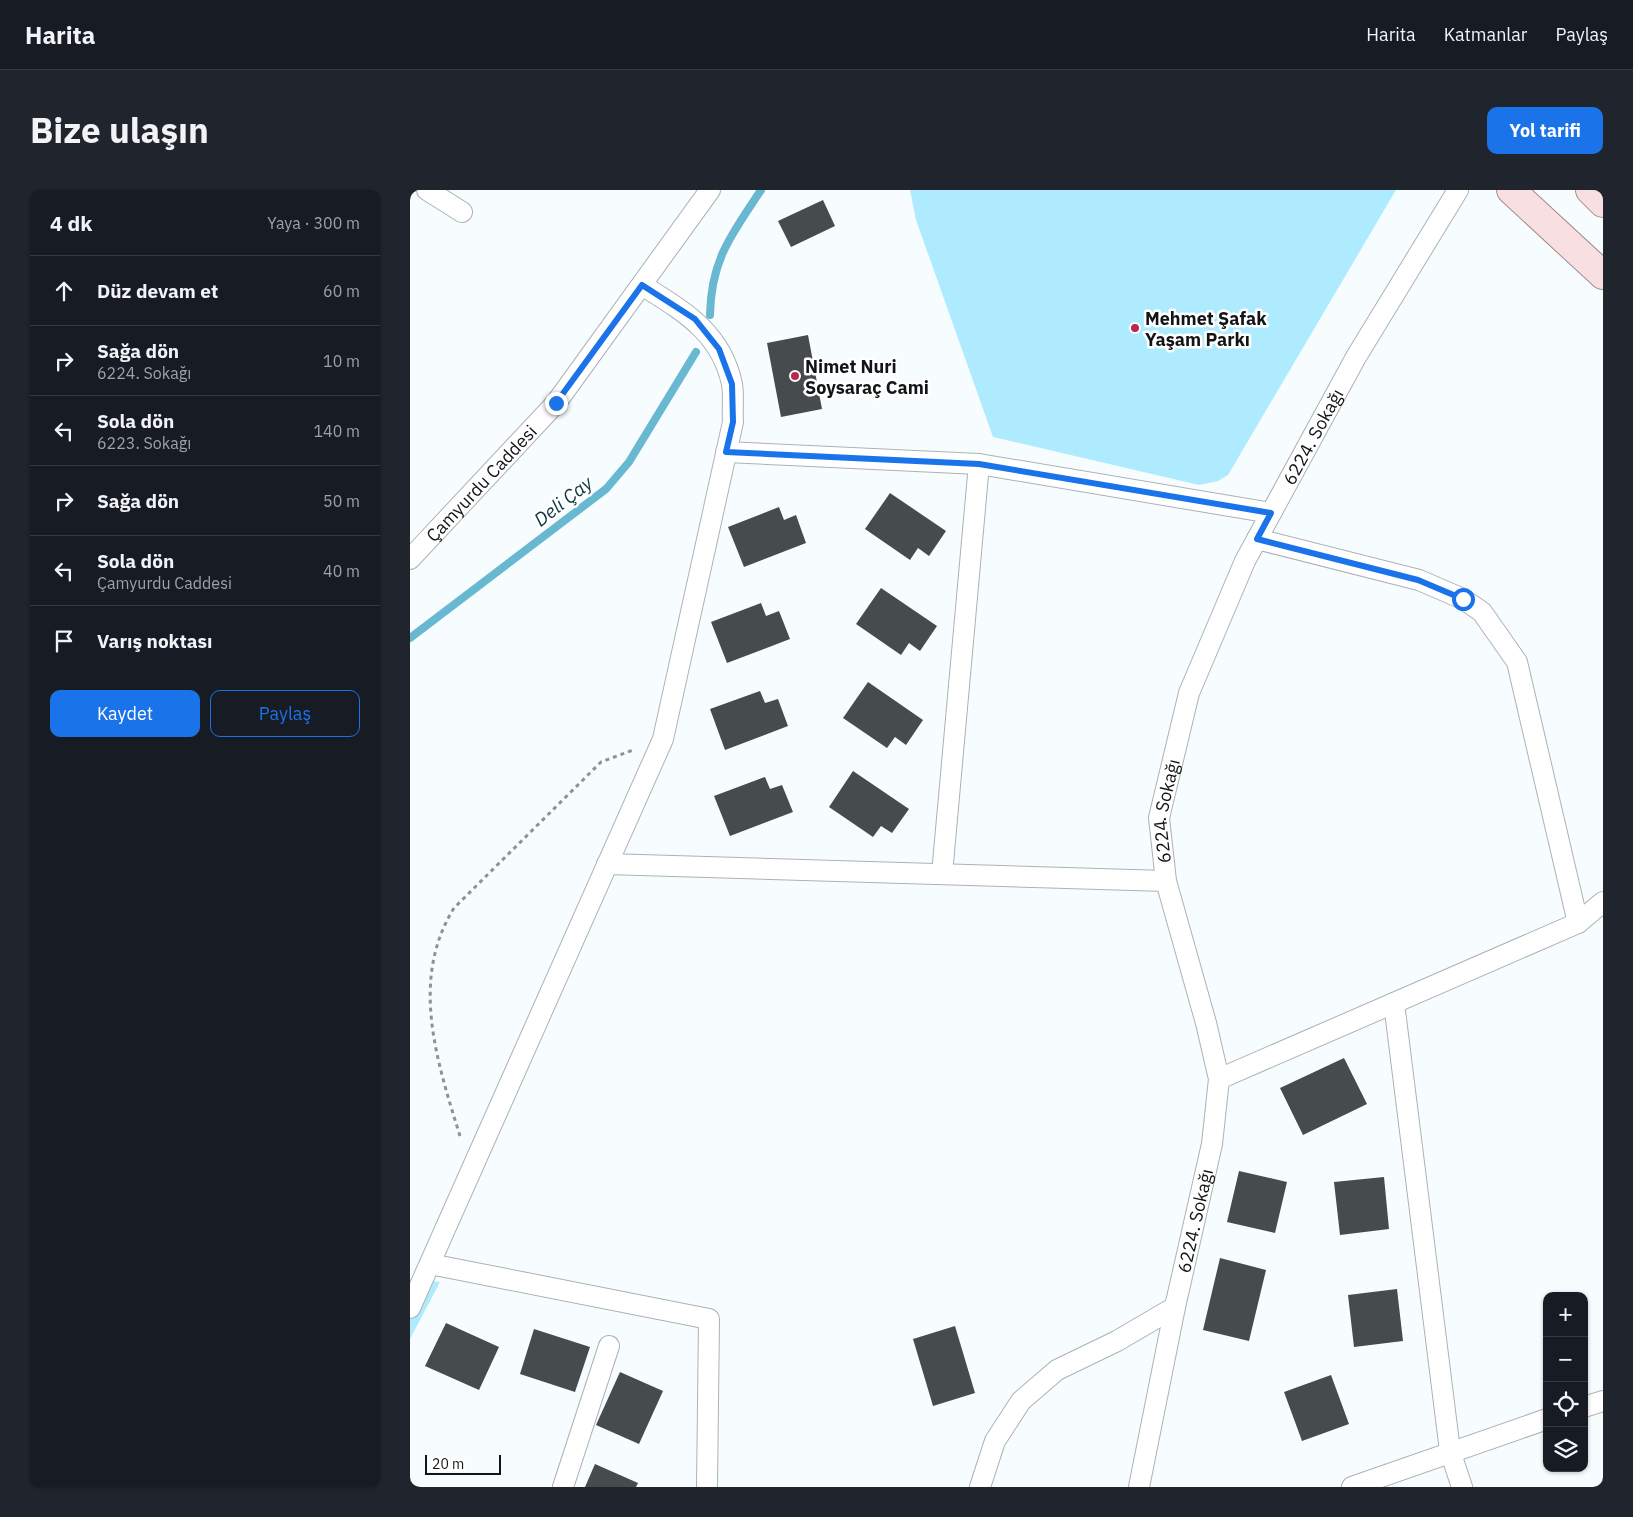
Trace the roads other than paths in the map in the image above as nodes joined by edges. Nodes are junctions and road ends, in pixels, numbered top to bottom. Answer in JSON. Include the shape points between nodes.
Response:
{"nodes":[{"id":1,"x":427,"y":190,"type":"edge"},
{"id":2,"x":710,"y":190,"type":"edge"},
{"id":3,"x":1458,"y":190,"type":"edge"},
{"id":4,"x":1510,"y":190,"type":"edge"},
{"id":5,"x":1590,"y":190,"type":"edge"},
{"id":6,"x":1603,"y":203,"type":"edge"},
{"id":7,"x":462,"y":212,"type":"dead end"},
{"id":8,"x":1603,"y":275,"type":"edge"},
{"id":9,"x":642,"y":285,"type":"junction"},
{"id":10,"x":726,"y":452,"type":"junction"},
{"id":11,"x":979,"y":464,"type":"junction"},
{"id":12,"x":1271,"y":513,"type":"junction"},
{"id":13,"x":1257,"y":539,"type":"junction"},
{"id":14,"x":410,"y":559,"type":"edge"},
{"id":15,"x":607,"y":864,"type":"junction"},
{"id":16,"x":942,"y":874,"type":"junction"},
{"id":17,"x":1166,"y":881,"type":"junction"},
{"id":18,"x":1603,"y":902,"type":"edge"},
{"id":19,"x":1578,"y":923,"type":"junction"},
{"id":20,"x":1394,"y":1003,"type":"junction"},
{"id":21,"x":1219,"y":1079,"type":"junction"},
{"id":22,"x":430,"y":1264,"type":"junction"},
{"id":23,"x":1175,"y":1307,"type":"junction"},
{"id":24,"x":410,"y":1308,"type":"edge"},
{"id":25,"x":609,"y":1346,"type":"dead end"},
{"id":26,"x":1603,"y":1401,"type":"edge"},
{"id":27,"x":1588,"y":1406,"type":"edge"},
{"id":28,"x":1543,"y":1420,"type":"edge"},
{"id":29,"x":1450,"y":1451,"type":"junction"},
{"id":30,"x":563,"y":1487,"type":"edge"},
{"id":31,"x":706,"y":1487,"type":"edge"},
{"id":32,"x":980,"y":1487,"type":"edge"},
{"id":33,"x":1140,"y":1487,"type":"edge"},
{"id":34,"x":1352,"y":1487,"type":"edge"},
{"id":35,"x":1462,"y":1487,"type":"edge"}],
"edges":[{"from":1,"to":7,"type":"street"},
{"from":2,"to":9,"type":"street","name":"Çamyurdu Caddesi"},
{"from":3,"to":12,"type":"street","name":"6224. Sokağı","via":[[1356,357]]},
{"from":4,"to":8,"type":"main road"},
{"from":5,"to":6,"type":"main road"},
{"from":9,"to":10,"type":"street","via":[[695,319],[719,349],[732,384],[733,422]]},
{"from":9,"to":14,"type":"street","name":"Çamyurdu Caddesi","via":[[556,403]]},
{"from":10,"to":11,"type":"street"},
{"from":10,"to":15,"type":"street","via":[[663,739]]},
{"from":11,"to":12,"type":"street"},
{"from":11,"to":16,"type":"street"},
{"from":12,"to":13,"type":"street","name":"6224. Sokağı"},
{"from":13,"to":17,"type":"street","name":"6224. Sokağı","via":[[1189,693],[1159,818]]},
{"from":13,"to":19,"type":"street","via":[[1418,580],[1463,599],[1482,612],[1517,662]]},
{"from":15,"to":16,"type":"street"},
{"from":15,"to":22,"type":"street"},
{"from":16,"to":17,"type":"street"},
{"from":17,"to":21,"type":"street","name":"6224. Sokağı"},
{"from":18,"to":19,"type":"street"},
{"from":19,"to":20,"type":"street"},
{"from":20,"to":21,"type":"street"},
{"from":20,"to":29,"type":"street"},
{"from":21,"to":23,"type":"street","name":"6224. Sokağı","via":[[1212,1144]]},
{"from":22,"to":24,"type":"street"},
{"from":22,"to":31,"type":"street","via":[[709,1319]]},
{"from":23,"to":32,"type":"street","via":[[1117,1341],[1057,1370],[1021,1401],[995,1442]]},
{"from":23,"to":33,"type":"street","name":"6224. Sokağı"},
{"from":25,"to":30,"type":"street"},
{"from":26,"to":27,"type":"street"},
{"from":28,"to":29,"type":"street"},
{"from":29,"to":34,"type":"street"},
{"from":29,"to":35,"type":"street"}]}
